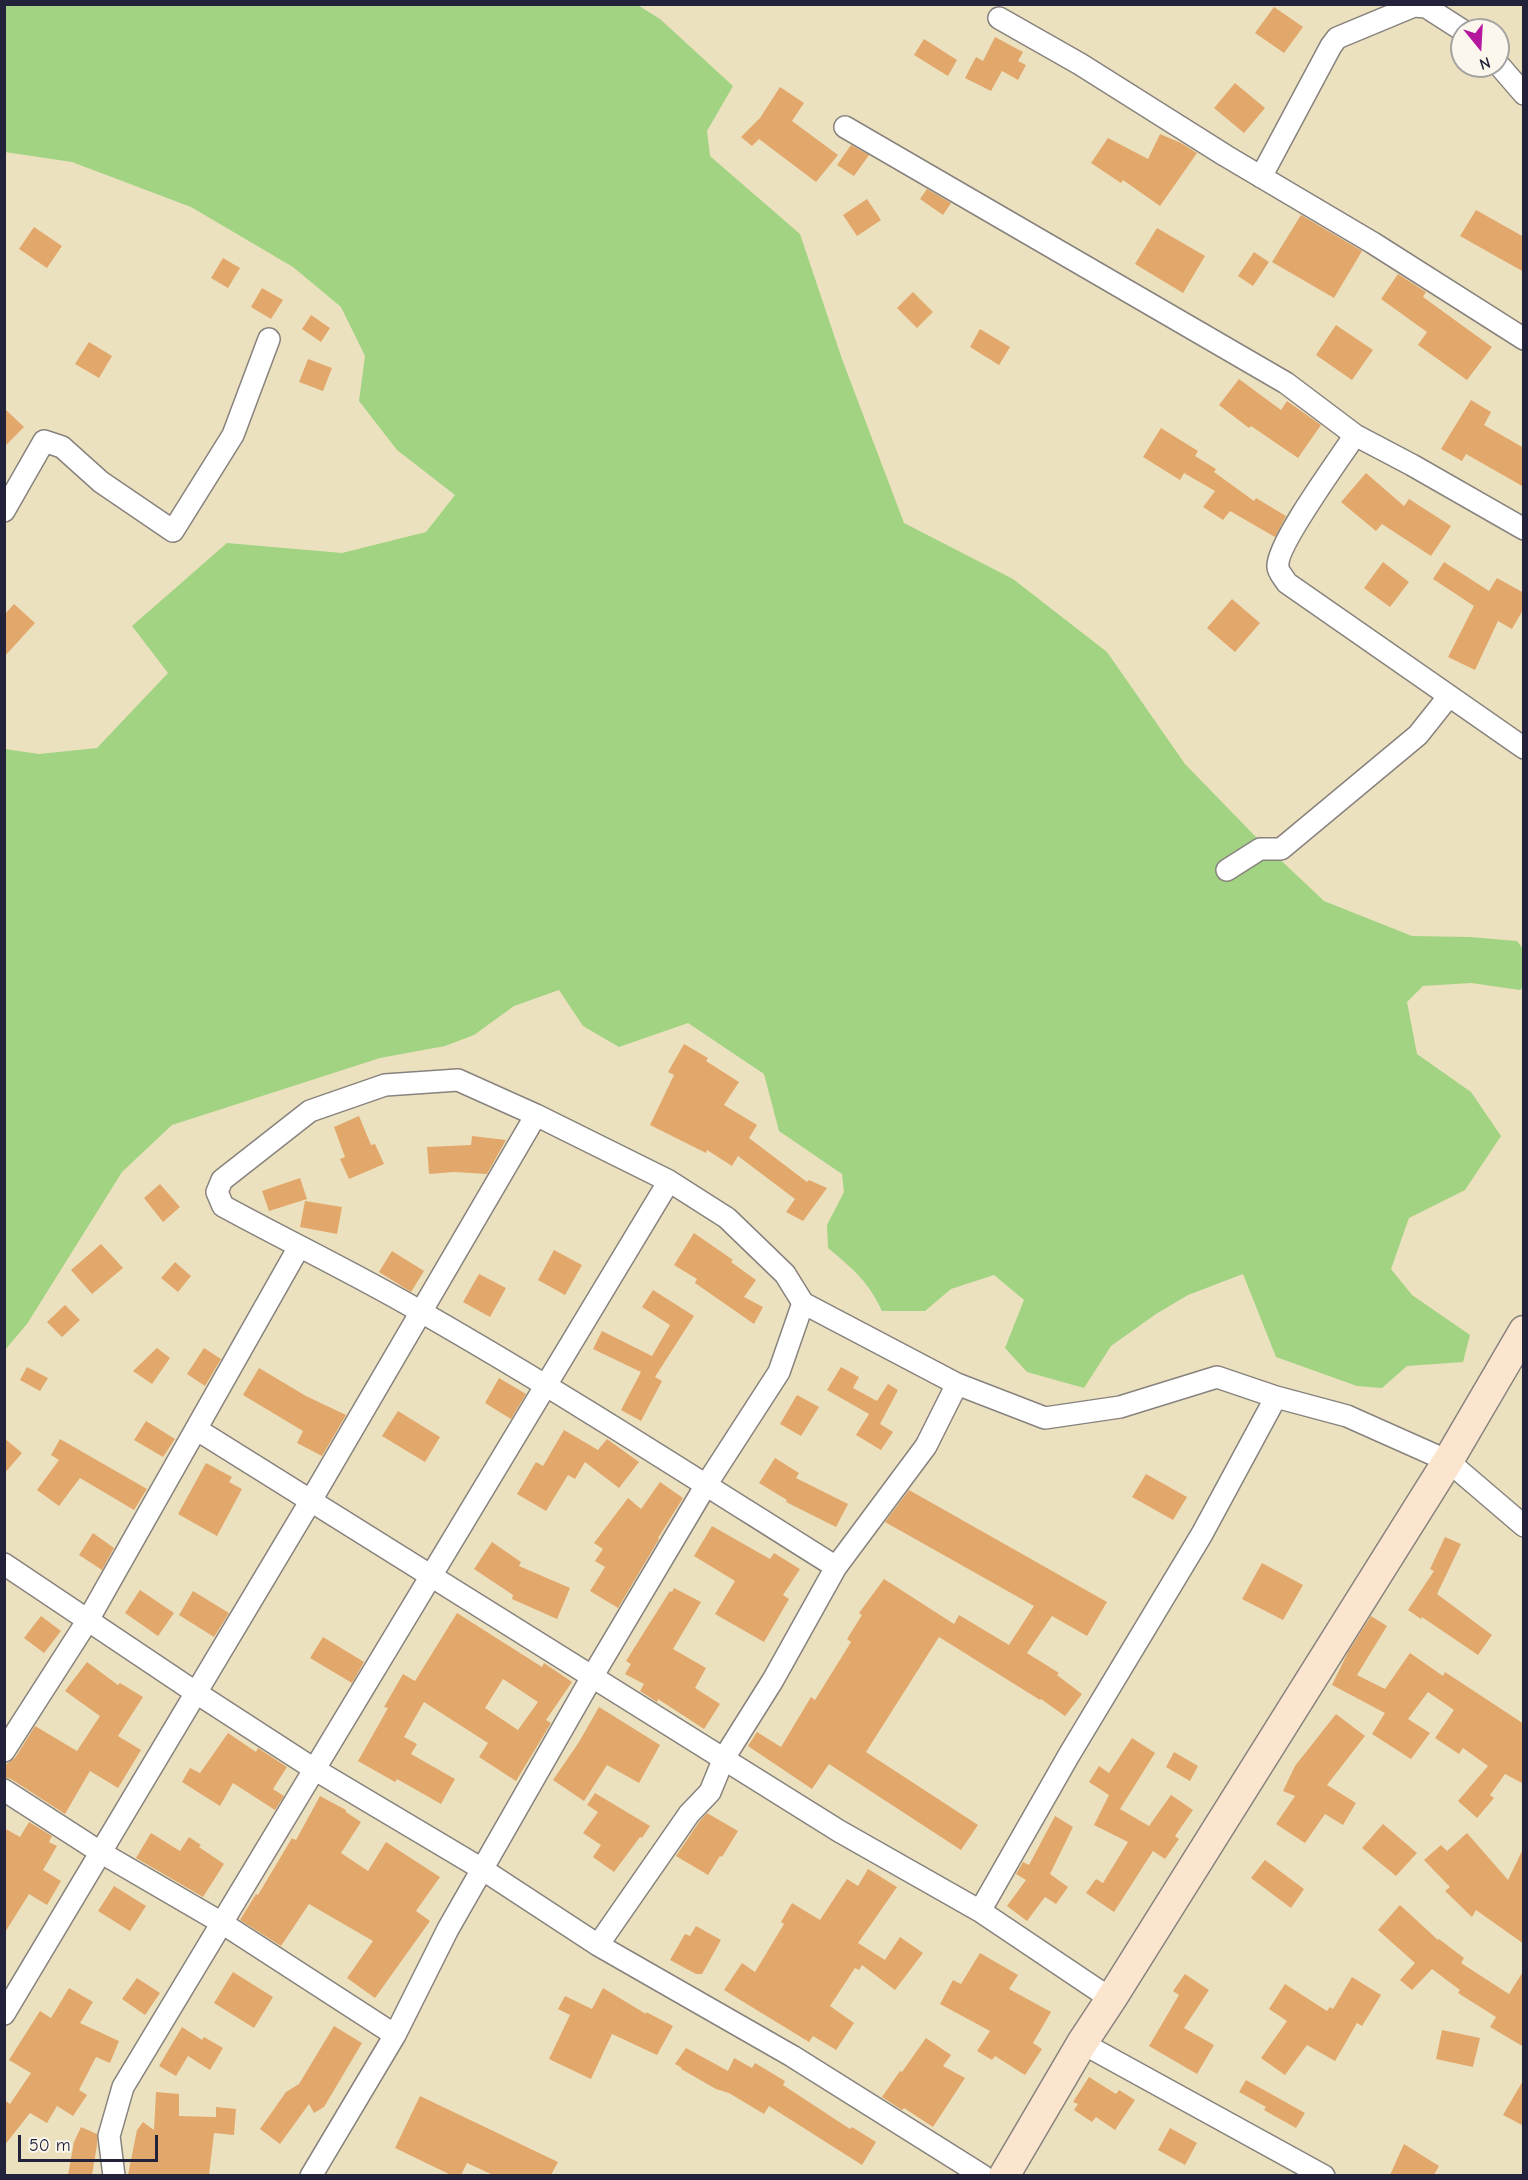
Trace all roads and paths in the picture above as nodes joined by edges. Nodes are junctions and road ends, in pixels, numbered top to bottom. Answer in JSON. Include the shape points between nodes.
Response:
{"nodes":[{"id":1,"x":999,"y":18,"type":"dead end"},
{"id":2,"x":1450,"y":22,"type":"edge"},
{"id":3,"x":1510,"y":78,"type":"edge"},
{"id":4,"x":1524,"y":94,"type":"edge"},
{"id":5,"x":845,"y":127,"type":"dead end"},
{"id":6,"x":1261,"y":177,"type":"junction"},
{"id":7,"x":269,"y":339,"type":"dead end"},
{"id":8,"x":1524,"y":339,"type":"edge"},
{"id":9,"x":1355,"y":435,"type":"junction"},
{"id":10,"x":4,"y":511,"type":"edge"},
{"id":11,"x":1524,"y":529,"type":"edge"},
{"id":12,"x":1449,"y":696,"type":"junction"},
{"id":13,"x":1524,"y":748,"type":"edge"},
{"id":14,"x":1227,"y":870,"type":"dead end"},
{"id":15,"x":536,"y":1115,"type":"junction"},
{"id":16,"x":669,"y":1180,"type":"junction"},
{"id":17,"x":299,"y":1247,"type":"junction"},
{"id":18,"x":803,"y":1303,"type":"junction"},
{"id":19,"x":421,"y":1311,"type":"junction"},
{"id":20,"x":1524,"y":1331,"type":"edge"},
{"id":21,"x":957,"y":1384,"type":"junction"},
{"id":22,"x":546,"y":1385,"type":"junction"},
{"id":23,"x":1276,"y":1397,"type":"junction"},
{"id":24,"x":196,"y":1430,"type":"junction"},
{"id":25,"x":1448,"y":1461,"type":"junction"},
{"id":26,"x":706,"y":1485,"type":"junction"},
{"id":27,"x":310,"y":1502,"type":"junction"},
{"id":28,"x":1524,"y":1526,"type":"edge"},
{"id":29,"x":4,"y":1564,"type":"edge"},
{"id":30,"x":836,"y":1567,"type":"junction"},
{"id":31,"x":430,"y":1577,"type":"junction"},
{"id":32,"x":88,"y":1620,"type":"junction"},
{"id":33,"x":592,"y":1677,"type":"junction"},
{"id":34,"x":195,"y":1692,"type":"junction"},
{"id":35,"x":4,"y":1751,"type":"edge"},
{"id":36,"x":724,"y":1758,"type":"junction"},
{"id":37,"x":314,"y":1768,"type":"junction"},
{"id":38,"x":4,"y":1790,"type":"edge"},
{"id":39,"x":100,"y":1852,"type":"junction"},
{"id":40,"x":482,"y":1869,"type":"junction"},
{"id":41,"x":980,"y":1911,"type":"junction"},
{"id":42,"x":222,"y":1923,"type":"junction"},
{"id":43,"x":598,"y":1945,"type":"junction"},
{"id":44,"x":1112,"y":1999,"type":"junction"},
{"id":45,"x":4,"y":2014,"type":"edge"},
{"id":46,"x":395,"y":2036,"type":"junction"},
{"id":47,"x":1082,"y":2043,"type":"junction"},
{"id":48,"x":114,"y":2175,"type":"edge"},
{"id":49,"x":311,"y":2175,"type":"edge"},
{"id":50,"x":983,"y":2175,"type":"edge"},
{"id":51,"x":1004,"y":2175,"type":"edge"},
{"id":52,"x":1324,"y":2175,"type":"edge"}],
"edges":[{"from":1,"to":6,"type":"street"},
{"from":2,"to":6,"type":"street","via":[[1426,7],[1414,6],[1337,39]]},
{"from":3,"to":4,"type":"street"},
{"from":5,"to":9,"type":"street","via":[[1286,383]]},
{"from":6,"to":8,"type":"street"},
{"from":7,"to":10,"type":"street","via":[[233,435],[173,531],[101,482],[62,447],[44,441]]},
{"from":9,"to":11,"type":"street"},
{"from":9,"to":12,"type":"street","via":[[1300,518],[1279,555],[1277,568],[1287,583]]},
{"from":12,"to":13,"type":"street"},
{"from":12,"to":14,"type":"street","via":[[1418,735],[1281,849],[1260,849]]},
{"from":15,"to":16,"type":"street"},
{"from":15,"to":17,"type":"street","via":[[458,1080],[385,1085],[310,1111],[222,1180],[217,1192],[223,1206]]},
{"from":15,"to":19,"type":"street"},
{"from":16,"to":18,"type":"street","via":[[727,1218],[785,1274]]},
{"from":16,"to":22,"type":"street"},
{"from":17,"to":19,"type":"street"},
{"from":17,"to":24,"type":"street"},
{"from":18,"to":21,"type":"street"},
{"from":18,"to":26,"type":"street","via":[[779,1371]]},
{"from":19,"to":22,"type":"street"},
{"from":19,"to":27,"type":"street"},
{"from":20,"to":25,"type":"main road"},
{"from":21,"to":23,"type":"street","via":[[1045,1418],[1120,1407],[1217,1377]]},
{"from":21,"to":30,"type":"street","via":[[926,1446]]},
{"from":22,"to":26,"type":"street"},
{"from":22,"to":31,"type":"street"},
{"from":23,"to":25,"type":"street","via":[[1347,1416]]},
{"from":23,"to":41,"type":"street","via":[[1202,1534]]},
{"from":24,"to":27,"type":"street"},
{"from":24,"to":32,"type":"street"},
{"from":25,"to":28,"type":"street"},
{"from":25,"to":44,"type":"main road"},
{"from":26,"to":30,"type":"street"},
{"from":26,"to":33,"type":"street"},
{"from":27,"to":31,"type":"street"},
{"from":27,"to":34,"type":"street"},
{"from":29,"to":32,"type":"street"},
{"from":30,"to":36,"type":"street"},
{"from":31,"to":33,"type":"street"},
{"from":31,"to":37,"type":"street"},
{"from":32,"to":34,"type":"street"},
{"from":32,"to":35,"type":"street"},
{"from":33,"to":36,"type":"street"},
{"from":33,"to":40,"type":"street"},
{"from":34,"to":37,"type":"street"},
{"from":34,"to":39,"type":"street"},
{"from":36,"to":41,"type":"street","via":[[839,1831]]},
{"from":36,"to":43,"type":"street","via":[[710,1792],[689,1814]]},
{"from":37,"to":40,"type":"street"},
{"from":37,"to":42,"type":"street"},
{"from":38,"to":39,"type":"street"},
{"from":39,"to":42,"type":"street"},
{"from":39,"to":45,"type":"street"},
{"from":40,"to":43,"type":"street"},
{"from":40,"to":46,"type":"street"},
{"from":41,"to":44,"type":"street"},
{"from":42,"to":46,"type":"street"},
{"from":42,"to":48,"type":"street","via":[[123,2087],[109,2136]]},
{"from":43,"to":50,"type":"street","via":[[792,2056]]},
{"from":44,"to":47,"type":"main road"},
{"from":46,"to":49,"type":"street"},
{"from":47,"to":51,"type":"main road"},
{"from":47,"to":52,"type":"street"}]}
